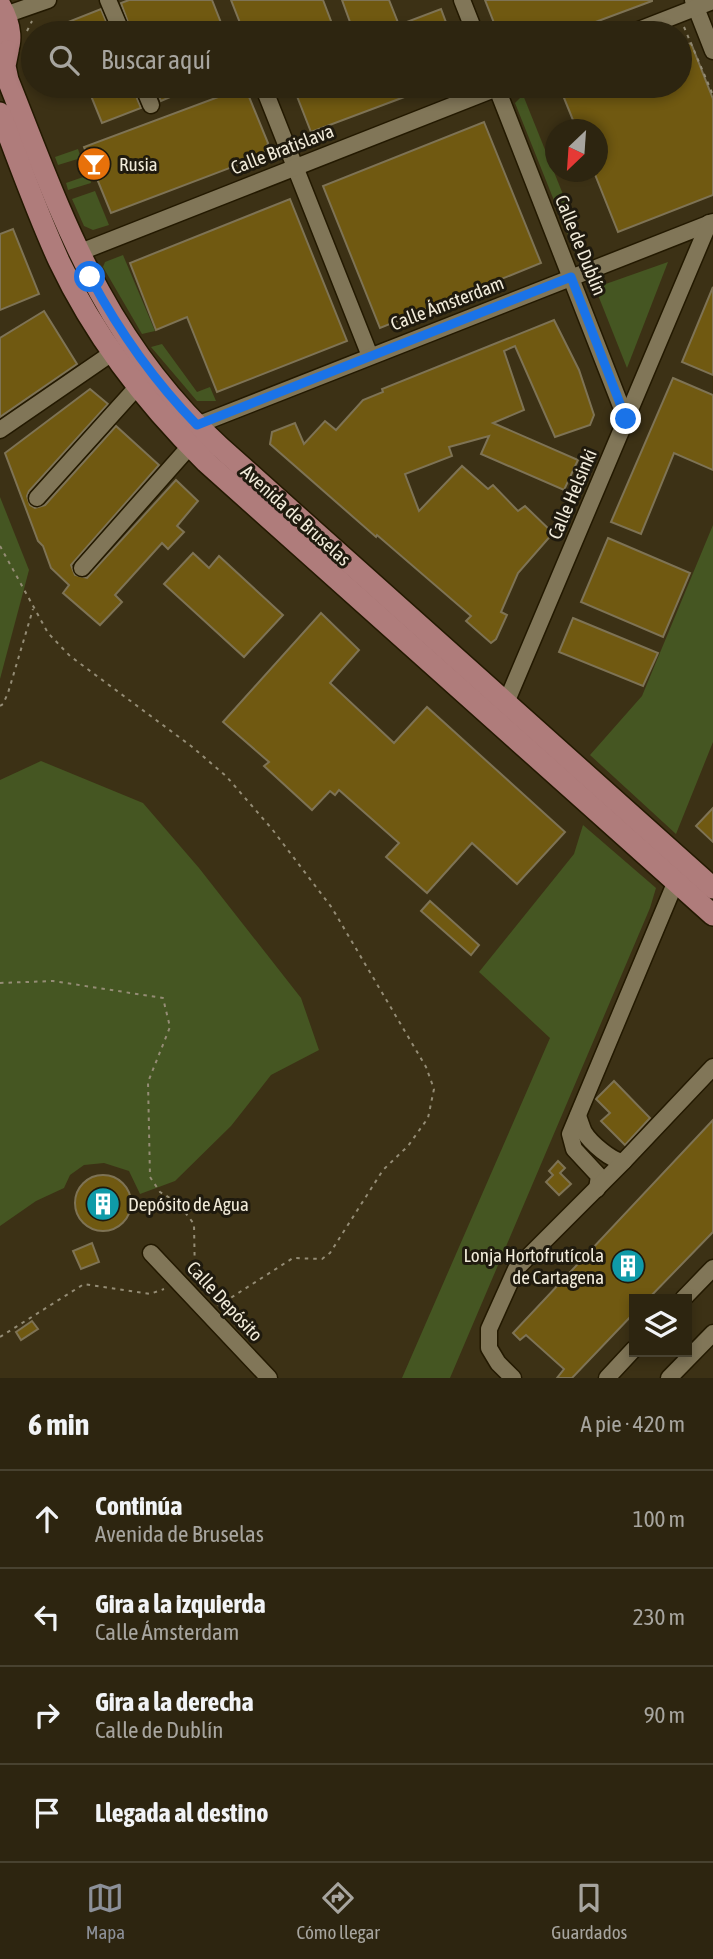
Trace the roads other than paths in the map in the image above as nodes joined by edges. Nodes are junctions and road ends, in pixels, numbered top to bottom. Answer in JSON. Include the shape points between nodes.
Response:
{"nodes":[{"id":1,"x":48,"y":0,"type":"edge"},
{"id":2,"x":108,"y":0,"type":"edge"},
{"id":3,"x":462,"y":0,"type":"edge"},
{"id":4,"x":713,"y":1,"type":"edge"},
{"id":5,"x":694,"y":4,"type":"edge"},
{"id":6,"x":3,"y":10,"type":"edge"},
{"id":7,"x":117,"y":21,"type":"edge"},
{"id":8,"x":470,"y":21,"type":"edge"},
{"id":9,"x":657,"y":21,"type":"edge"},
{"id":10,"x":713,"y":51,"type":"edge"},
{"id":11,"x":4,"y":56,"type":"edge"},
{"id":12,"x":148,"y":98,"type":"edge"},
{"id":13,"x":268,"y":98,"type":"edge"},
{"id":14,"x":468,"y":98,"type":"edge"},
{"id":15,"x":503,"y":98,"type":"edge"},
{"id":16,"x":151,"y":105,"type":"dead end"},
{"id":17,"x":0,"y":113,"type":"edge"},
{"id":18,"x":296,"y":166,"type":"junction"},
{"id":19,"x":711,"y":222,"type":"edge"},
{"id":20,"x":69,"y":257,"type":"junction"},
{"id":21,"x":571,"y":277,"type":"junction"},
{"id":22,"x":112,"y":353,"type":"junction"},
{"id":23,"x":370,"y":356,"type":"junction"},
{"id":24,"x":137,"y":387,"type":"junction"},
{"id":25,"x":626,"y":419,"type":"junction"},
{"id":26,"x":0,"y":430,"type":"edge"},
{"id":27,"x":189,"y":436,"type":"junction"},
{"id":28,"x":37,"y":498,"type":"dead end"},
{"id":29,"x":82,"y":568,"type":"dead end"},
{"id":30,"x":500,"y":710,"type":"junction"},
{"id":31,"x":681,"y":873,"type":"junction"},
{"id":32,"x":713,"y":888,"type":"edge"},
{"id":33,"x":713,"y":915,"type":"edge"},
{"id":34,"x":713,"y":1067,"type":"edge"},
{"id":35,"x":576,"y":1121,"type":"junction"},
{"id":36,"x":624,"y":1161,"type":"junction"},
{"id":37,"x":597,"y":1189,"type":"junction"},
{"id":38,"x":151,"y":1253,"type":"dead end"},
{"id":39,"x":713,"y":1268,"type":"edge"},
{"id":40,"x":688,"y":1294,"type":"edge"},
{"id":41,"x":713,"y":1333,"type":"edge"},
{"id":42,"x":629,"y":1354,"type":"edge"},
{"id":43,"x":269,"y":1378,"type":"edge"},
{"id":44,"x":513,"y":1378,"type":"edge"},
{"id":45,"x":607,"y":1378,"type":"edge"},
{"id":46,"x":669,"y":1378,"type":"edge"}],
"edges":[{"from":1,"to":6,"type":"street"},
{"from":2,"to":7,"type":"street"},
{"from":3,"to":8,"type":"street"},
{"from":4,"to":5,"type":"street"},
{"from":5,"to":9,"type":"street"},
{"from":5,"to":10,"type":"street"},
{"from":6,"to":11,"type":"main road","name":"Avenida de Bruselas","via":[[10,34]]},
{"from":11,"to":20,"type":"main road","name":"Avenida de Bruselas","via":[[8,80]]},
{"from":12,"to":16,"type":"street"},
{"from":13,"to":18,"type":"street"},
{"from":14,"to":18,"type":"street","name":"Calle Bratislava"},
{"from":15,"to":21,"type":"street","name":"Calle de Dublín"},
{"from":17,"to":20,"type":"main road","name":"Avenida de Bruselas"},
{"from":18,"to":20,"type":"street","name":"Calle Bratislava"},
{"from":18,"to":23,"type":"street"},
{"from":19,"to":21,"type":"street","name":"Calle Ámsterdam"},
{"from":19,"to":25,"type":"street","name":"Calle Helsinki"},
{"from":20,"to":22,"type":"main road","name":"Avenida de Bruselas","via":[[93,324]]},
{"from":20,"to":27,"type":"main road","name":"Avenida de Bruselas","via":[[161,384]]},
{"from":21,"to":23,"type":"street","name":"Calle Ámsterdam"},
{"from":21,"to":25,"type":"street","name":"Calle de Dublín"},
{"from":22,"to":24,"type":"main road","name":"Avenida de Bruselas"},
{"from":22,"to":26,"type":"street"},
{"from":23,"to":27,"type":"street","name":"Calle Ámsterdam"},
{"from":24,"to":27,"type":"main road","name":"Avenida de Bruselas"},
{"from":24,"to":28,"type":"street"},
{"from":25,"to":30,"type":"street","name":"Calle Helsinki"},
{"from":27,"to":29,"type":"street"},
{"from":27,"to":30,"type":"main road","name":"Avenida de Bruselas"},
{"from":30,"to":31,"type":"main road","name":"Avenida de Bruselas"},
{"from":31,"to":32,"type":"main road","name":"Avenida de Bruselas"},
{"from":31,"to":33,"type":"main road","name":"Avenida de Bruselas"},
{"from":31,"to":35,"type":"street"},
{"from":34,"to":36,"type":"street"},
{"from":35,"to":36,"type":"street","via":[[584,1132],[604,1141],[613,1160]]},
{"from":35,"to":37,"type":"street","via":[[570,1142],[599,1176]]},
{"from":36,"to":37,"type":"street"},
{"from":37,"to":44,"type":"street","via":[[516,1269],[489,1329],[489,1348]]},
{"from":38,"to":43,"type":"street","name":"Calle Depósito"},
{"from":39,"to":40,"type":"street"},
{"from":41,"to":46,"type":"street"},
{"from":42,"to":45,"type":"street"}]}
